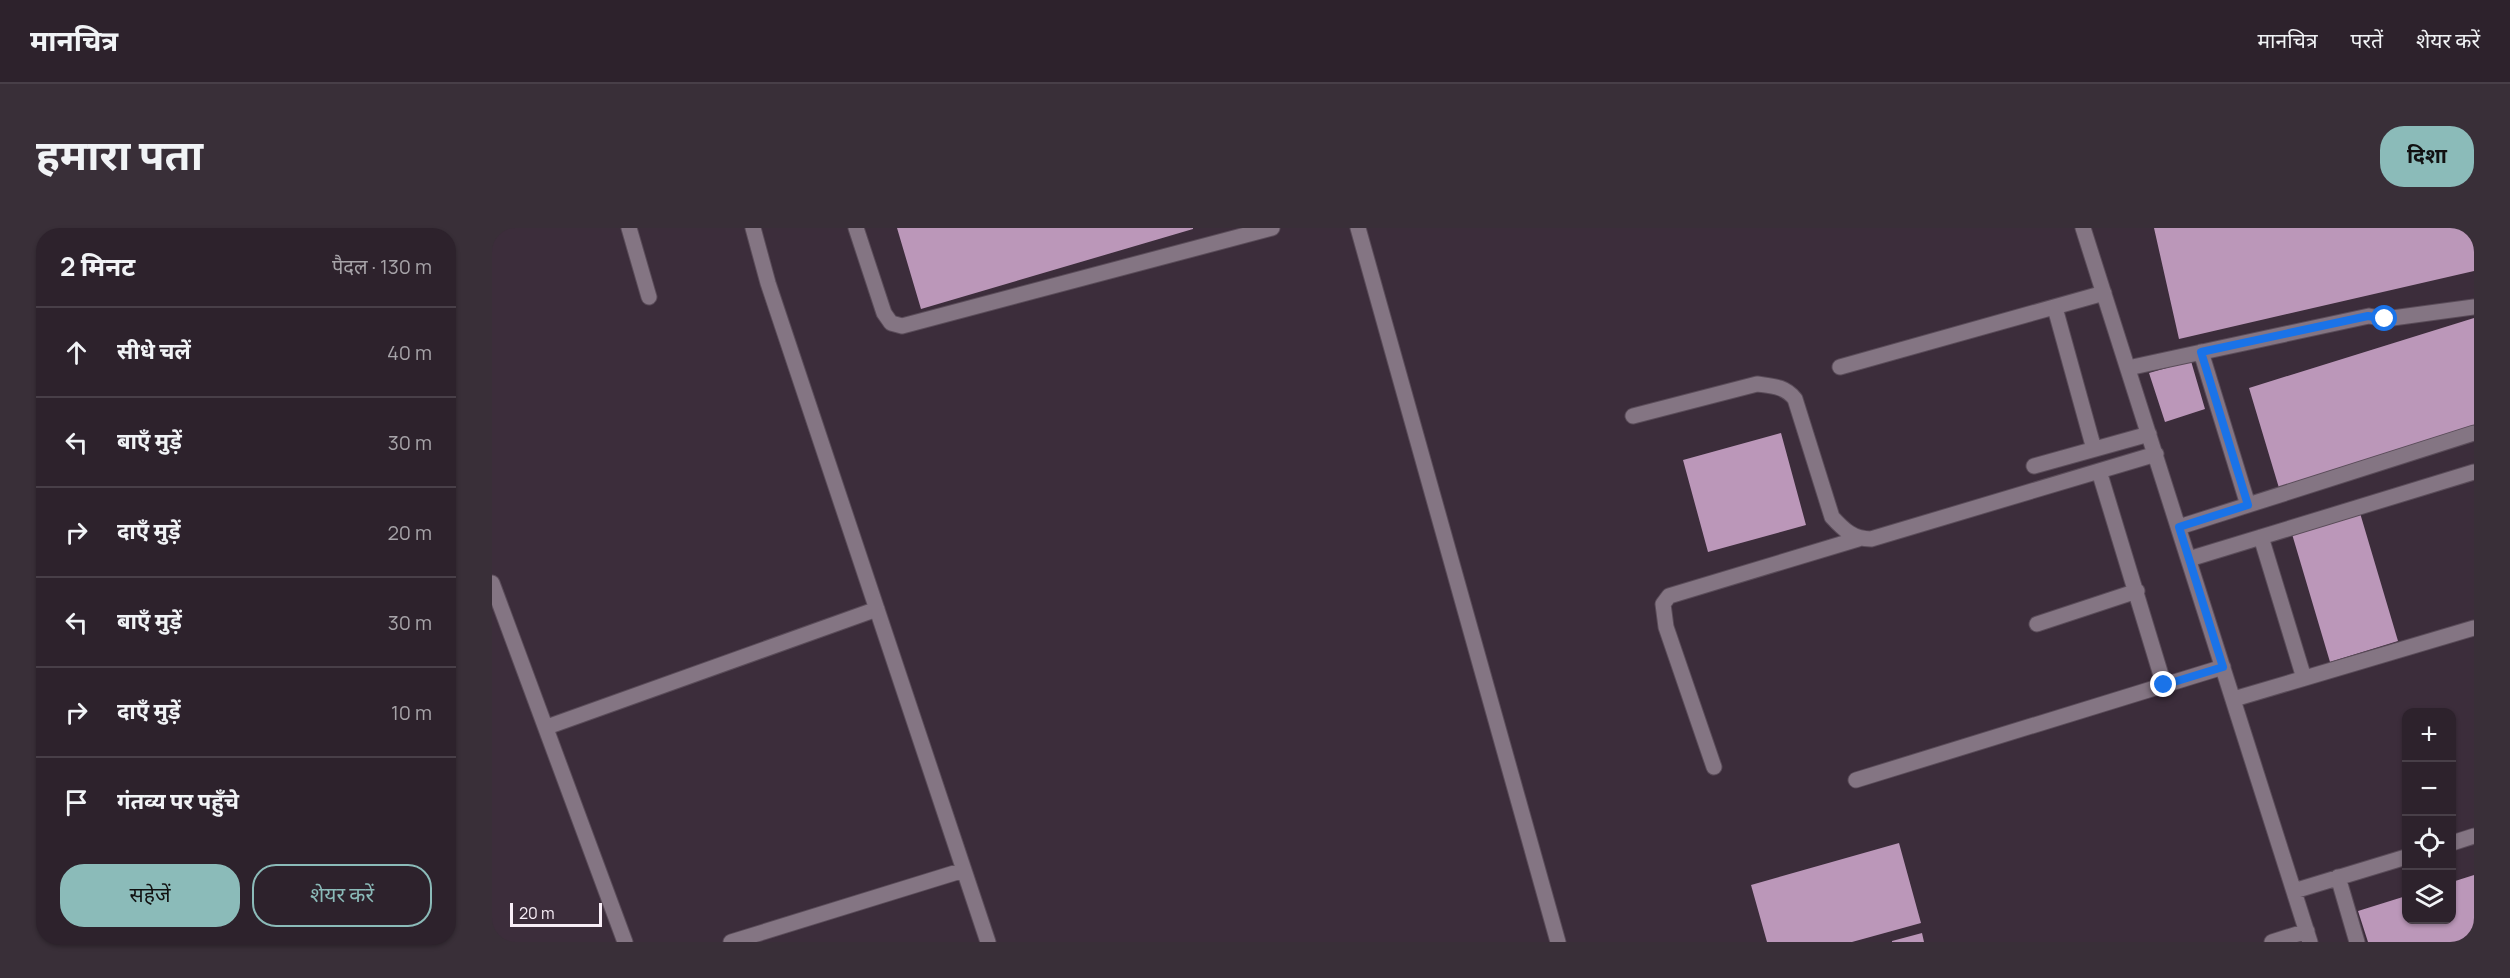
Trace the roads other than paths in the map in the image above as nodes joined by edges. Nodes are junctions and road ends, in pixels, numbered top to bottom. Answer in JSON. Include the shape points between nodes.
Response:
{"nodes":[{"id":1,"x":628,"y":228,"type":"edge"},
{"id":2,"x":753,"y":228,"type":"edge"},
{"id":3,"x":856,"y":228,"type":"edge"},
{"id":4,"x":1272,"y":228,"type":"edge"},
{"id":5,"x":1358,"y":228,"type":"edge"},
{"id":6,"x":2083,"y":228,"type":"edge"},
{"id":7,"x":2104,"y":294,"type":"junction"},
{"id":8,"x":649,"y":297,"type":"dead end"},
{"id":9,"x":2474,"y":307,"type":"edge"},
{"id":10,"x":2055,"y":308,"type":"junction"},
{"id":11,"x":2201,"y":352,"type":"junction"},
{"id":12,"x":1839,"y":367,"type":"dead end"},
{"id":13,"x":2128,"y":368,"type":"junction"},
{"id":14,"x":1633,"y":416,"type":"dead end"},
{"id":15,"x":2474,"y":433,"type":"edge"},
{"id":16,"x":2149,"y":434,"type":"junction"},
{"id":17,"x":2094,"y":449,"type":"junction"},
{"id":18,"x":2156,"y":454,"type":"junction"},
{"id":19,"x":2034,"y":466,"type":"dead end"},
{"id":20,"x":2099,"y":471,"type":"junction"},
{"id":21,"x":2474,"y":472,"type":"edge"},
{"id":22,"x":2248,"y":505,"type":"junction"},
{"id":23,"x":2179,"y":527,"type":"junction"},
{"id":24,"x":2261,"y":537,"type":"junction"},
{"id":25,"x":1858,"y":539,"type":"junction"},
{"id":26,"x":2189,"y":559,"type":"junction"},
{"id":27,"x":492,"y":583,"type":"edge"},
{"id":28,"x":2137,"y":591,"type":"junction"},
{"id":29,"x":877,"y":609,"type":"junction"},
{"id":30,"x":2037,"y":624,"type":"dead end"},
{"id":31,"x":2474,"y":628,"type":"edge"},
{"id":32,"x":2223,"y":667,"type":"junction"},
{"id":33,"x":2304,"y":678,"type":"junction"},
{"id":34,"x":2164,"y":685,"type":"junction"},
{"id":35,"x":2234,"y":699,"type":"junction"},
{"id":36,"x":547,"y":727,"type":"junction"},
{"id":37,"x":1714,"y":767,"type":"dead end"},
{"id":38,"x":1856,"y":780,"type":"dead end"},
{"id":39,"x":2474,"y":836,"type":"edge"},
{"id":40,"x":2456,"y":841,"type":"edge"},
{"id":41,"x":2402,"y":858,"type":"edge"},
{"id":42,"x":964,"y":870,"type":"junction"},
{"id":43,"x":2338,"y":878,"type":"junction"},
{"id":44,"x":2294,"y":891,"type":"junction"},
{"id":45,"x":2308,"y":937,"type":"edge"},
{"id":46,"x":625,"y":942,"type":"edge"},
{"id":47,"x":731,"y":942,"type":"edge"},
{"id":48,"x":988,"y":942,"type":"edge"},
{"id":49,"x":1558,"y":942,"type":"edge"},
{"id":50,"x":2272,"y":942,"type":"edge"},
{"id":51,"x":2357,"y":942,"type":"edge"}],
"edges":[{"from":1,"to":8,"type":"lane"},
{"from":2,"to":29,"type":"lane","via":[[768,284]]},
{"from":3,"to":4,"type":"lane","via":[[884,313],[891,323],[902,326]]},
{"from":5,"to":49,"type":"lane"},
{"from":6,"to":7,"type":"lane"},
{"from":7,"to":10,"type":"lane"},
{"from":7,"to":13,"type":"lane"},
{"from":9,"to":11,"type":"lane","via":[[2385,319],[2368,316]]},
{"from":10,"to":12,"type":"lane"},
{"from":10,"to":17,"type":"lane"},
{"from":11,"to":13,"type":"lane"},
{"from":11,"to":22,"type":"lane"},
{"from":13,"to":16,"type":"lane"},
{"from":14,"to":25,"type":"lane","via":[[1757,384],[1789,391],[1795,399],[1832,517]]},
{"from":15,"to":22,"type":"lane"},
{"from":16,"to":17,"type":"lane"},
{"from":16,"to":18,"type":"lane"},
{"from":17,"to":19,"type":"lane"},
{"from":18,"to":20,"type":"lane"},
{"from":18,"to":23,"type":"lane"},
{"from":20,"to":25,"type":"lane","via":[[1871,539]]},
{"from":20,"to":28,"type":"lane"},
{"from":21,"to":24,"type":"lane"},
{"from":22,"to":23,"type":"lane"},
{"from":23,"to":26,"type":"lane"},
{"from":24,"to":26,"type":"lane"},
{"from":24,"to":33,"type":"lane"},
{"from":25,"to":37,"type":"lane","via":[[1669,596],[1663,604],[1666,627]]},
{"from":26,"to":32,"type":"lane"},
{"from":27,"to":36,"type":"lane"},
{"from":28,"to":30,"type":"lane"},
{"from":28,"to":34,"type":"lane"},
{"from":29,"to":36,"type":"lane"},
{"from":29,"to":42,"type":"lane"},
{"from":31,"to":33,"type":"lane"},
{"from":32,"to":34,"type":"lane"},
{"from":32,"to":35,"type":"lane"},
{"from":33,"to":35,"type":"lane"},
{"from":34,"to":38,"type":"lane"},
{"from":35,"to":44,"type":"lane"},
{"from":36,"to":46,"type":"lane"},
{"from":39,"to":40,"type":"lane"},
{"from":41,"to":43,"type":"lane"},
{"from":42,"to":47,"type":"lane"},
{"from":42,"to":48,"type":"lane"},
{"from":43,"to":44,"type":"lane"},
{"from":43,"to":51,"type":"lane"},
{"from":44,"to":45,"type":"lane"},
{"from":45,"to":50,"type":"lane"}]}
